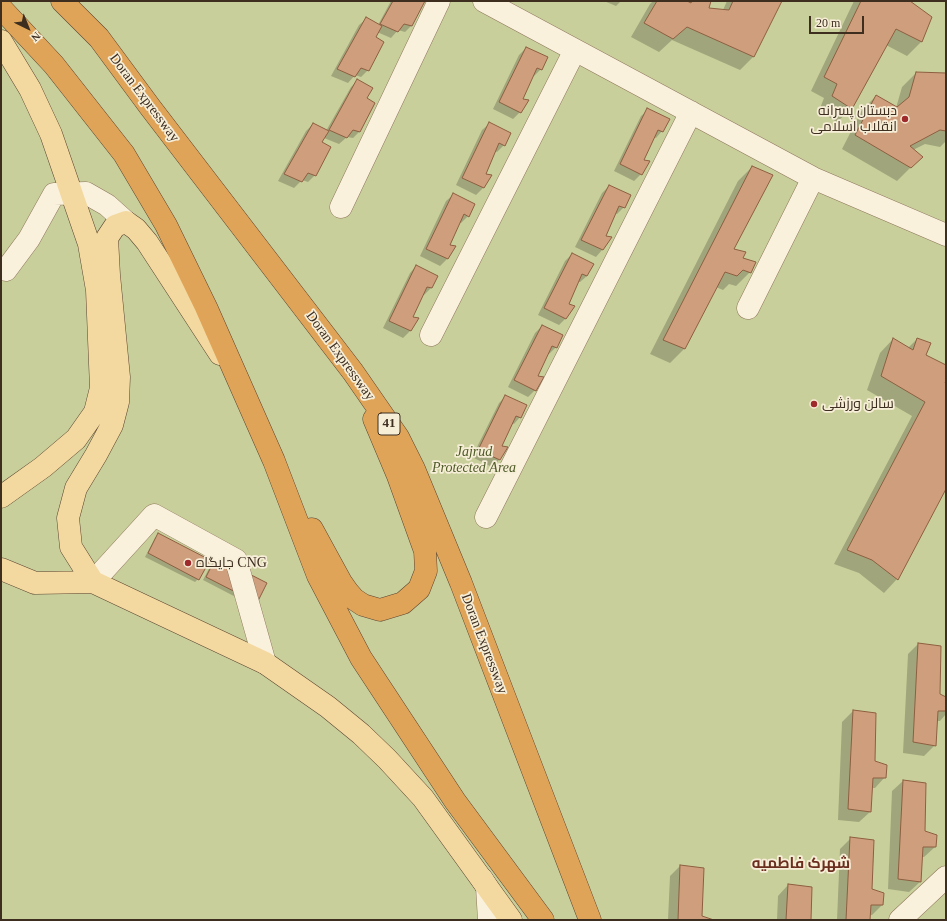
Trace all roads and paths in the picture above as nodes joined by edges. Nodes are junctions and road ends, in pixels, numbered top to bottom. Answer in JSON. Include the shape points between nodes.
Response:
{"nodes":[{"id":1,"x":62,"y":1,"type":"edge"},
{"id":2,"x":440,"y":1,"type":"edge"},
{"id":3,"x":484,"y":1,"type":"edge"},
{"id":4,"x":1,"y":8,"type":"edge"},
{"id":5,"x":1,"y":41,"type":"edge"},
{"id":6,"x":575,"y":50,"type":"junction"},
{"id":7,"x":691,"y":112,"type":"junction"},
{"id":8,"x":813,"y":178,"type":"junction"},
{"id":9,"x":72,"y":193,"type":"junction"},
{"id":10,"x":341,"y":207,"type":"dead end"},
{"id":11,"x":126,"y":222,"type":"junction"},
{"id":12,"x":946,"y":235,"type":"edge"},
{"id":13,"x":6,"y":270,"type":"dead end"},
{"id":14,"x":748,"y":308,"type":"dead end"},
{"id":15,"x":431,"y":335,"type":"dead end"},
{"id":16,"x":354,"y":372,"type":"junction"},
{"id":17,"x":241,"y":386,"type":"junction"},
{"id":18,"x":274,"y":461,"type":"junction"},
{"id":19,"x":1,"y":497,"type":"edge"},
{"id":20,"x":486,"y":516,"type":"dead end"},
{"id":21,"x":1,"y":568,"type":"edge"},
{"id":22,"x":93,"y":582,"type":"junction"},
{"id":23,"x":265,"y":663,"type":"junction"},
{"id":24,"x":454,"y":834,"type":"dead end"},
{"id":25,"x":946,"y":877,"type":"edge"},
{"id":26,"x":487,"y":887,"type":"junction"},
{"id":27,"x":489,"y":920,"type":"edge"},
{"id":28,"x":511,"y":920,"type":"edge"},
{"id":29,"x":542,"y":920,"type":"edge"},
{"id":30,"x":590,"y":920,"type":"edge"},
{"id":31,"x":900,"y":920,"type":"edge"}],
"edges":[{"from":1,"to":16,"type":"highway","name":"Doran Expressway","number":"41","via":[[99,38]]},
{"from":2,"to":10,"type":"street"},
{"from":3,"to":6,"type":"street"},
{"from":4,"to":17,"type":"highway","via":[[54,65],[124,154],[166,225]]},
{"from":5,"to":9,"type":"main road","via":[[30,89],[51,134]]},
{"from":6,"to":7,"type":"street"},
{"from":6,"to":15,"type":"street"},
{"from":7,"to":8,"type":"street"},
{"from":7,"to":20,"type":"street"},
{"from":8,"to":12,"type":"street"},
{"from":8,"to":14,"type":"street"},
{"from":9,"to":11,"type":"street","via":[[86,193],[107,205]]},
{"from":9,"to":13,"type":"street","via":[[54,194],[28,239]]},
{"from":9,"to":19,"type":"main road","via":[[89,244],[97,290],[101,388],[95,412],[76,439]]},
{"from":11,"to":17,"type":"main road","via":[[147,242]]},
{"from":11,"to":22,"type":"main road","via":[[114,226],[107,238],[119,377],[118,402],[112,425],[76,488],[68,518],[71,547]]},
{"from":16,"to":18,"type":"highway","via":[[398,476],[425,551],[426,571],[419,589],[403,603],[380,610],[363,606],[354,599],[341,582]]},
{"from":16,"to":30,"type":"highway","name":"Doran Expressway","number":"41","via":[[398,438],[414,469],[461,583]]},
{"from":17,"to":18,"type":"highway"},
{"from":18,"to":29,"type":"highway","via":[[318,576],[361,658],[455,801]]},
{"from":21,"to":22,"type":"main road","via":[[35,583]]},
{"from":22,"to":23,"type":"main road"},
{"from":22,"to":23,"type":"street","via":[[154,515],[236,560]]},
{"from":23,"to":26,"type":"main road","via":[[328,707],[387,759],[422,798]]},
{"from":24,"to":26,"type":"street"},
{"from":25,"to":31,"type":"street"},
{"from":26,"to":27,"type":"street"},
{"from":26,"to":28,"type":"main road"}]}
